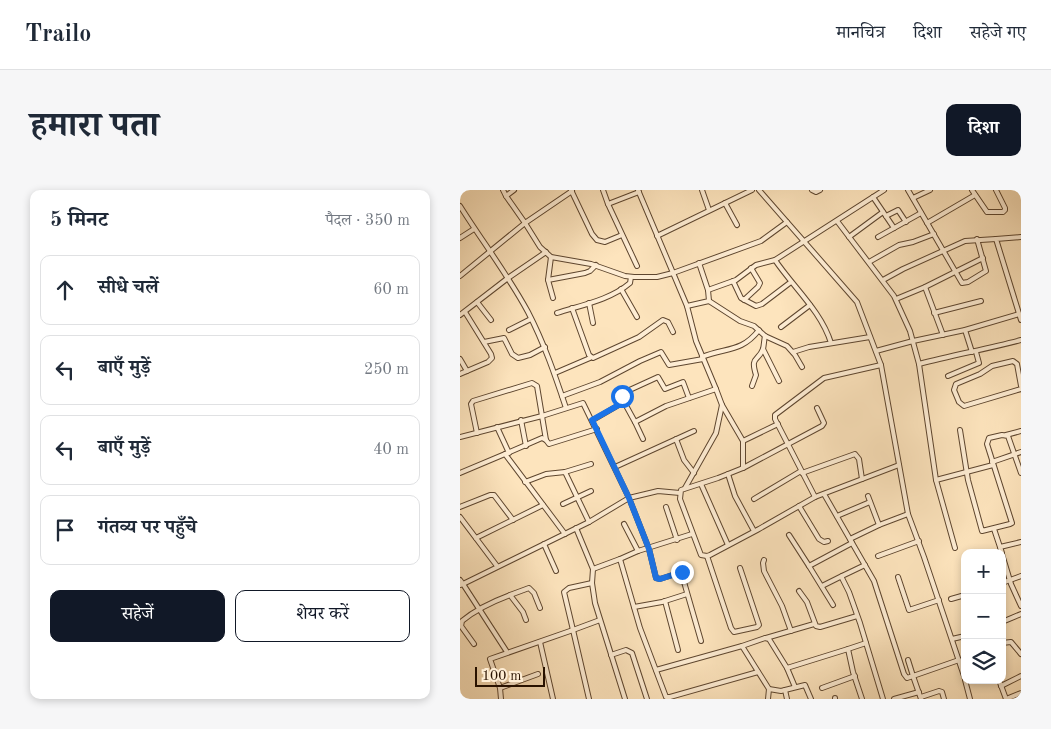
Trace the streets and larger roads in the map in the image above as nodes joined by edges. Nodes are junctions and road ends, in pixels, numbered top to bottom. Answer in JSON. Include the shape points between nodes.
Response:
{"nodes":[{"id":1,"x":503,"y":190,"type":"edge"},
{"id":2,"x":514,"y":190,"type":"edge"},
{"id":3,"x":603,"y":190,"type":"edge"},
{"id":4,"x":702,"y":190,"type":"edge"},
{"id":5,"x":752,"y":190,"type":"edge"},
{"id":6,"x":759,"y":190,"type":"edge"},
{"id":7,"x":812,"y":190,"type":"edge"},
{"id":8,"x":820,"y":190,"type":"edge"},
{"id":9,"x":872,"y":190,"type":"edge"},
{"id":10,"x":884,"y":190,"type":"edge"},
{"id":11,"x":908,"y":190,"type":"edge"},
{"id":12,"x":930,"y":190,"type":"edge"},
{"id":13,"x":972,"y":190,"type":"edge"},
{"id":14,"x":996,"y":190,"type":"edge"},
{"id":15,"x":571,"y":191,"type":"edge"},
{"id":16,"x":639,"y":191,"type":"edge"},
{"id":17,"x":975,"y":195,"type":"junction"},
{"id":18,"x":506,"y":196,"type":"junction"},
{"id":19,"x":874,"y":196,"type":"junction"},
{"id":20,"x":913,"y":198,"type":"junction"},
{"id":21,"x":725,"y":202,"type":"junction"},
{"id":22,"x":608,"y":204,"type":"junction"},
{"id":23,"x":460,"y":206,"type":"edge"},
{"id":24,"x":709,"y":210,"type":"junction"},
{"id":25,"x":883,"y":212,"type":"junction"},
{"id":26,"x":921,"y":213,"type":"junction"},
{"id":27,"x":886,"y":216,"type":"junction"},
{"id":28,"x":837,"y":221,"type":"junction"},
{"id":29,"x":525,"y":222,"type":"junction"},
{"id":30,"x":787,"y":222,"type":"junction"},
{"id":31,"x":906,"y":222,"type":"junction"},
{"id":32,"x":927,"y":222,"type":"junction"},
{"id":33,"x":737,"y":224,"type":"dead end"},
{"id":34,"x":894,"y":228,"type":"junction"},
{"id":35,"x":474,"y":229,"type":"junction"},
{"id":36,"x":622,"y":234,"type":"junction"},
{"id":37,"x":934,"y":234,"type":"junction"},
{"id":38,"x":657,"y":236,"type":"junction"},
{"id":39,"x":849,"y":237,"type":"junction"},
{"id":40,"x":878,"y":237,"type":"dead end"},
{"id":41,"x":1021,"y":237,"type":"edge"},
{"id":42,"x":460,"y":238,"type":"edge"},
{"id":43,"x":977,"y":239,"type":"junction"},
{"id":44,"x":996,"y":239,"type":"junction"},
{"id":45,"x":804,"y":242,"type":"junction"},
{"id":46,"x":944,"y":249,"type":"junction"},
{"id":47,"x":490,"y":251,"type":"junction"},
{"id":48,"x":546,"y":252,"type":"junction"},
{"id":49,"x":551,"y":257,"type":"junction"},
{"id":50,"x":983,"y":258,"type":"junction"},
{"id":51,"x":775,"y":260,"type":"junction"},
{"id":52,"x":869,"y":262,"type":"junction"},
{"id":53,"x":699,"y":263,"type":"junction"},
{"id":54,"x":596,"y":265,"type":"junction"},
{"id":55,"x":637,"y":266,"type":"dead end"},
{"id":56,"x":751,"y":268,"type":"junction"},
{"id":57,"x":956,"y":272,"type":"junction"},
{"id":58,"x":673,"y":273,"type":"junction"},
{"id":59,"x":460,"y":276,"type":"edge"},
{"id":60,"x":631,"y":277,"type":"junction"},
{"id":61,"x":508,"y":278,"type":"junction"},
{"id":62,"x":548,"y":280,"type":"junction"},
{"id":63,"x":883,"y":280,"type":"junction"},
{"id":64,"x":733,"y":281,"type":"junction"},
{"id":65,"x":791,"y":282,"type":"junction"},
{"id":66,"x":925,"y":288,"type":"junction"},
{"id":67,"x":621,"y":289,"type":"junction"},
{"id":68,"x":708,"y":290,"type":"junction"},
{"id":69,"x":553,"y":298,"type":"dead end"},
{"id":70,"x":896,"y":299,"type":"junction"},
{"id":71,"x":744,"y":300,"type":"junction"},
{"id":72,"x":709,"y":301,"type":"junction"},
{"id":73,"x":981,"y":301,"type":"dead end"},
{"id":74,"x":477,"y":302,"type":"junction"},
{"id":75,"x":589,"y":303,"type":"junction"},
{"id":76,"x":810,"y":304,"type":"junction"},
{"id":77,"x":687,"y":306,"type":"junction"},
{"id":78,"x":572,"y":308,"type":"junction"},
{"id":79,"x":465,"y":312,"type":"junction"},
{"id":80,"x":557,"y":312,"type":"dead end"},
{"id":81,"x":934,"y":312,"type":"junction"},
{"id":82,"x":460,"y":315,"type":"edge"},
{"id":83,"x":637,"y":317,"type":"dead end"},
{"id":84,"x":1020,"y":317,"type":"edge"},
{"id":85,"x":531,"y":319,"type":"junction"},
{"id":86,"x":491,"y":320,"type":"dead end"},
{"id":87,"x":593,"y":323,"type":"dead end"},
{"id":88,"x":781,"y":327,"type":"dead end"},
{"id":89,"x":509,"y":330,"type":"dead end"},
{"id":90,"x":759,"y":330,"type":"junction"},
{"id":91,"x":965,"y":330,"type":"junction"},
{"id":92,"x":673,"y":332,"type":"dead end"},
{"id":93,"x":943,"y":335,"type":"junction"},
{"id":94,"x":765,"y":336,"type":"junction"},
{"id":95,"x":870,"y":337,"type":"junction"},
{"id":96,"x":1021,"y":340,"type":"edge"},
{"id":97,"x":913,"y":341,"type":"junction"},
{"id":98,"x":484,"y":342,"type":"junction"},
{"id":99,"x":832,"y":343,"type":"junction"},
{"id":100,"x":544,"y":347,"type":"junction"},
{"id":101,"x":763,"y":349,"type":"junction"},
{"id":102,"x":876,"y":351,"type":"junction"},
{"id":103,"x":793,"y":352,"type":"junction"},
{"id":104,"x":974,"y":352,"type":"junction"},
{"id":105,"x":590,"y":358,"type":"junction"},
{"id":106,"x":703,"y":358,"type":"junction"},
{"id":107,"x":460,"y":359,"type":"edge"},
{"id":108,"x":919,"y":364,"type":"junction"},
{"id":109,"x":881,"y":365,"type":"junction"},
{"id":110,"x":802,"y":368,"type":"dead end"},
{"id":111,"x":467,"y":371,"type":"junction"},
{"id":112,"x":555,"y":373,"type":"junction"},
{"id":113,"x":460,"y":374,"type":"edge"},
{"id":114,"x":948,"y":376,"type":"dead end"},
{"id":115,"x":1020,"y":376,"type":"edge"},
{"id":116,"x":779,"y":381,"type":"dead end"},
{"id":117,"x":752,"y":386,"type":"dead end"},
{"id":118,"x":1021,"y":387,"type":"edge"},
{"id":119,"x":716,"y":389,"type":"junction"},
{"id":120,"x":562,"y":396,"type":"junction"},
{"id":121,"x":689,"y":398,"type":"junction"},
{"id":122,"x":624,"y":402,"type":"junction"},
{"id":123,"x":722,"y":405,"type":"junction"},
{"id":124,"x":566,"y":408,"type":"junction"},
{"id":125,"x":817,"y":408,"type":"dead end"},
{"id":126,"x":542,"y":416,"type":"junction"},
{"id":127,"x":521,"y":420,"type":"junction"},
{"id":128,"x":592,"y":420,"type":"junction"},
{"id":129,"x":635,"y":422,"type":"junction"},
{"id":130,"x":778,"y":424,"type":"junction"},
{"id":131,"x":498,"y":427,"type":"junction"},
{"id":132,"x":597,"y":429,"type":"junction"},
{"id":133,"x":960,"y":430,"type":"dead end"},
{"id":134,"x":694,"y":431,"type":"dead end"},
{"id":135,"x":1021,"y":431,"type":"edge"},
{"id":136,"x":477,"y":433,"type":"junction"},
{"id":137,"x":1006,"y":435,"type":"junction"},
{"id":138,"x":460,"y":438,"type":"edge"},
{"id":139,"x":642,"y":439,"type":"dead end"},
{"id":140,"x":676,"y":439,"type":"junction"},
{"id":141,"x":546,"y":440,"type":"junction"},
{"id":142,"x":743,"y":441,"type":"junction"},
{"id":143,"x":787,"y":444,"type":"junction"},
{"id":144,"x":526,"y":446,"type":"junction"},
{"id":145,"x":1021,"y":452,"type":"edge"},
{"id":146,"x":507,"y":453,"type":"junction"},
{"id":147,"x":1014,"y":454,"type":"junction"},
{"id":148,"x":992,"y":463,"type":"junction"},
{"id":149,"x":591,"y":464,"type":"dead end"},
{"id":150,"x":899,"y":465,"type":"junction"},
{"id":151,"x":615,"y":467,"type":"junction"},
{"id":152,"x":743,"y":468,"type":"junction"},
{"id":153,"x":565,"y":472,"type":"junction"},
{"id":154,"x":802,"y":472,"type":"junction"},
{"id":155,"x":966,"y":472,"type":"junction"},
{"id":156,"x":1021,"y":472,"type":"edge"},
{"id":157,"x":460,"y":473,"type":"edge"},
{"id":158,"x":694,"y":473,"type":"junction"},
{"id":159,"x":728,"y":474,"type":"junction"},
{"id":160,"x":862,"y":479,"type":"junction"},
{"id":161,"x":936,"y":480,"type":"junction"},
{"id":162,"x":526,"y":482,"type":"junction"},
{"id":163,"x":701,"y":484,"type":"junction"},
{"id":164,"x":685,"y":488,"type":"junction"},
{"id":165,"x":591,"y":491,"type":"dead end"},
{"id":166,"x":680,"y":492,"type":"junction"},
{"id":167,"x":824,"y":494,"type":"junction"},
{"id":168,"x":868,"y":496,"type":"dead end"},
{"id":169,"x":577,"y":497,"type":"junction"},
{"id":170,"x":815,"y":497,"type":"junction"},
{"id":171,"x":629,"y":498,"type":"junction"},
{"id":172,"x":754,"y":499,"type":"dead end"},
{"id":173,"x":870,"y":502,"type":"junction"},
{"id":174,"x":564,"y":504,"type":"dead end"},
{"id":175,"x":543,"y":505,"type":"junction"},
{"id":176,"x":799,"y":506,"type":"junction"},
{"id":177,"x":460,"y":507,"type":"edge"},
{"id":178,"x":666,"y":507,"type":"dead end"},
{"id":179,"x":908,"y":514,"type":"junction"},
{"id":180,"x":837,"y":516,"type":"junction"},
{"id":181,"x":460,"y":517,"type":"edge"},
{"id":182,"x":513,"y":520,"type":"junction"},
{"id":183,"x":589,"y":522,"type":"junction"},
{"id":184,"x":624,"y":524,"type":"dead end"},
{"id":185,"x":879,"y":525,"type":"junction"},
{"id":186,"x":576,"y":528,"type":"junction"},
{"id":187,"x":994,"y":528,"type":"junction"},
{"id":188,"x":754,"y":531,"type":"junction"},
{"id":189,"x":565,"y":534,"type":"junction"},
{"id":190,"x":692,"y":534,"type":"junction"},
{"id":191,"x":789,"y":535,"type":"dead end"},
{"id":192,"x":476,"y":538,"type":"junction"},
{"id":193,"x":677,"y":540,"type":"junction"},
{"id":194,"x":828,"y":541,"type":"dead end"},
{"id":195,"x":851,"y":541,"type":"junction"},
{"id":196,"x":919,"y":541,"type":"junction"},
{"id":197,"x":1021,"y":542,"type":"edge"},
{"id":198,"x":544,"y":544,"type":"junction"},
{"id":199,"x":728,"y":545,"type":"junction"},
{"id":200,"x":1000,"y":547,"type":"joint"},
{"id":201,"x":955,"y":548,"type":"dead end"},
{"id":202,"x":649,"y":549,"type":"junction"},
{"id":203,"x":638,"y":551,"type":"junction"},
{"id":204,"x":707,"y":556,"type":"junction"},
{"id":205,"x":878,"y":556,"type":"dead end"},
{"id":206,"x":620,"y":559,"type":"junction"},
{"id":207,"x":764,"y":560,"type":"dead end"},
{"id":208,"x":865,"y":565,"type":"junction"},
{"id":209,"x":497,"y":566,"type":"junction"},
{"id":210,"x":809,"y":566,"type":"junction"},
{"id":211,"x":1006,"y":566,"type":"edge"},
{"id":212,"x":740,"y":568,"type":"dead end"},
{"id":213,"x":593,"y":569,"type":"junction"},
{"id":214,"x":687,"y":569,"type":"dead end"},
{"id":215,"x":556,"y":571,"type":"dead end"},
{"id":216,"x":682,"y":572,"type":"junction"},
{"id":217,"x":842,"y":576,"type":"junction"},
{"id":218,"x":1021,"y":576,"type":"edge"},
{"id":219,"x":898,"y":577,"type":"dead end"},
{"id":220,"x":1010,"y":580,"type":"junction"},
{"id":221,"x":1006,"y":582,"type":"edge"},
{"id":222,"x":461,"y":583,"type":"edge"},
{"id":223,"x":592,"y":583,"type":"junction"},
{"id":224,"x":822,"y":586,"type":"junction"},
{"id":225,"x":799,"y":591,"type":"dead end"},
{"id":226,"x":687,"y":594,"type":"junction"},
{"id":227,"x":510,"y":595,"type":"junction"},
{"id":228,"x":961,"y":596,"type":"edge"},
{"id":229,"x":950,"y":599,"type":"dead end"},
{"id":230,"x":938,"y":600,"type":"junction"},
{"id":231,"x":665,"y":601,"type":"junction"},
{"id":232,"x":833,"y":606,"type":"dead end"},
{"id":233,"x":1021,"y":606,"type":"edge"},
{"id":234,"x":634,"y":607,"type":"junction"},
{"id":235,"x":540,"y":608,"type":"dead end"},
{"id":236,"x":479,"y":610,"type":"junction"},
{"id":237,"x":1021,"y":614,"type":"edge"},
{"id":238,"x":857,"y":616,"type":"junction"},
{"id":239,"x":526,"y":620,"type":"dead end"},
{"id":240,"x":600,"y":620,"type":"junction"},
{"id":241,"x":1006,"y":620,"type":"edge"},
{"id":242,"x":814,"y":624,"type":"junction"},
{"id":243,"x":573,"y":630,"type":"junction"},
{"id":244,"x":791,"y":631,"type":"junction"},
{"id":245,"x":961,"y":637,"type":"edge"},
{"id":246,"x":765,"y":638,"type":"junction"},
{"id":247,"x":952,"y":639,"type":"junction"},
{"id":248,"x":701,"y":641,"type":"dead end"},
{"id":249,"x":540,"y":642,"type":"junction"},
{"id":250,"x":866,"y":643,"type":"junction"},
{"id":251,"x":1006,"y":643,"type":"edge"},
{"id":252,"x":474,"y":644,"type":"dead end"},
{"id":253,"x":742,"y":646,"type":"junction"},
{"id":254,"x":848,"y":648,"type":"junction"},
{"id":255,"x":678,"y":650,"type":"dead end"},
{"id":256,"x":507,"y":652,"type":"junction"},
{"id":257,"x":1021,"y":654,"type":"edge"},
{"id":258,"x":611,"y":655,"type":"junction"},
{"id":259,"x":908,"y":660,"type":"dead end"},
{"id":260,"x":959,"y":660,"type":"junction"},
{"id":261,"x":961,"y":667,"type":"edge"},
{"id":262,"x":787,"y":668,"type":"junction"},
{"id":263,"x":656,"y":670,"type":"junction"},
{"id":264,"x":758,"y":672,"type":"junction"},
{"id":265,"x":538,"y":674,"type":"dead end"},
{"id":266,"x":854,"y":676,"type":"junction"},
{"id":267,"x":913,"y":676,"type":"junction"},
{"id":268,"x":1021,"y":676,"type":"edge"},
{"id":269,"x":966,"y":684,"type":"edge"},
{"id":270,"x":1001,"y":686,"type":"joint"},
{"id":271,"x":796,"y":687,"type":"junction"},
{"id":272,"x":500,"y":688,"type":"junction"},
{"id":273,"x":822,"y":688,"type":"dead end"},
{"id":274,"x":770,"y":689,"type":"junction"},
{"id":275,"x":785,"y":690,"type":"junction"},
{"id":276,"x":1020,"y":693,"type":"edge"},
{"id":277,"x":920,"y":696,"type":"edge"},
{"id":278,"x":501,"y":699,"type":"edge"},
{"id":279,"x":554,"y":699,"type":"edge"},
{"id":280,"x":589,"y":699,"type":"edge"},
{"id":281,"x":625,"y":699,"type":"edge"},
{"id":282,"x":647,"y":699,"type":"edge"},
{"id":283,"x":768,"y":699,"type":"edge"},
{"id":284,"x":787,"y":699,"type":"edge"},
{"id":285,"x":811,"y":699,"type":"edge"},
{"id":286,"x":862,"y":699,"type":"edge"},
{"id":287,"x":883,"y":699,"type":"edge"},
{"id":288,"x":894,"y":699,"type":"edge"},
{"id":289,"x":944,"y":699,"type":"edge"},
{"id":290,"x":970,"y":699,"type":"edge"},
{"id":291,"x":1006,"y":699,"type":"edge"},
{"id":292,"x":1021,"y":699,"type":"edge"}],
"edges":[{"from":1,"to":18,"type":"street"},
{"from":2,"to":18,"type":"street"},
{"from":3,"to":22,"type":"street"},
{"from":4,"to":24,"type":"street"},
{"from":5,"to":21,"type":"street"},
{"from":6,"to":30,"type":"street"},
{"from":7,"to":8,"type":"street"},
{"from":9,"to":19,"type":"street"},
{"from":10,"to":19,"type":"street"},
{"from":11,"to":20,"type":"street"},
{"from":12,"to":20,"type":"street"},
{"from":13,"to":17,"type":"street"},
{"from":14,"to":17,"type":"street","via":[[1005,208],[1003,212],[987,212]]},
{"from":15,"to":29,"type":"street"},
{"from":15,"to":36,"type":"street","via":[[597,240],[605,242]]},
{"from":16,"to":22,"type":"street"},
{"from":16,"to":38,"type":"street"},
{"from":17,"to":32,"type":"street"},
{"from":18,"to":29,"type":"street"},
{"from":19,"to":25,"type":"street"},
{"from":19,"to":28,"type":"street"},
{"from":20,"to":26,"type":"street"},
{"from":21,"to":24,"type":"street"},
{"from":21,"to":33,"type":"street"},
{"from":22,"to":36,"type":"street"},
{"from":23,"to":35,"type":"street"},
{"from":24,"to":38,"type":"street"},
{"from":25,"to":27,"type":"street"},
{"from":25,"to":39,"type":"street"},
{"from":26,"to":31,"type":"street"},
{"from":26,"to":32,"type":"street"},
{"from":27,"to":31,"type":"street","via":[[898,210]]},
{"from":27,"to":34,"type":"street"},
{"from":28,"to":39,"type":"street"},
{"from":28,"to":45,"type":"street"},
{"from":29,"to":47,"type":"street"},
{"from":29,"to":48,"type":"street"},
{"from":30,"to":45,"type":"street"},
{"from":30,"to":53,"type":"street","via":[[761,241]]},
{"from":31,"to":34,"type":"street"},
{"from":32,"to":37,"type":"street"},
{"from":34,"to":40,"type":"street"},
{"from":35,"to":42,"type":"street"},
{"from":35,"to":47,"type":"street"},
{"from":36,"to":55,"type":"street"},
{"from":37,"to":46,"type":"street"},
{"from":37,"to":52,"type":"street","via":[[899,244]]},
{"from":38,"to":58,"type":"street"},
{"from":39,"to":52,"type":"street"},
{"from":41,"to":44,"type":"street"},
{"from":43,"to":44,"type":"street"},
{"from":43,"to":46,"type":"street"},
{"from":43,"to":50,"type":"street"},
{"from":44,"to":84,"type":"street"},
{"from":45,"to":51,"type":"street"},
{"from":45,"to":95,"type":"street","via":[[857,302]]},
{"from":46,"to":57,"type":"street"},
{"from":46,"to":63,"type":"street"},
{"from":47,"to":59,"type":"street"},
{"from":47,"to":61,"type":"street"},
{"from":48,"to":49,"type":"street"},
{"from":48,"to":61,"type":"street"},
{"from":49,"to":54,"type":"street"},
{"from":49,"to":62,"type":"street"},
{"from":50,"to":57,"type":"street"},
{"from":50,"to":57,"type":"street","via":[[986,271],[968,282],[962,282]]},
{"from":51,"to":56,"type":"street"},
{"from":51,"to":65,"type":"street"},
{"from":52,"to":63,"type":"street"},
{"from":53,"to":58,"type":"street"},
{"from":53,"to":68,"type":"street"},
{"from":54,"to":60,"type":"street"},
{"from":54,"to":62,"type":"street","via":[[585,273]]},
{"from":56,"to":64,"type":"street"},
{"from":56,"to":71,"type":"street","via":[[760,283]]},
{"from":57,"to":66,"type":"street"},
{"from":58,"to":60,"type":"street"},
{"from":58,"to":77,"type":"street"},
{"from":60,"to":67,"type":"street","via":[[630,283]]},
{"from":61,"to":74,"type":"street"},
{"from":61,"to":85,"type":"street"},
{"from":62,"to":69,"type":"street"},
{"from":63,"to":70,"type":"street"},
{"from":64,"to":68,"type":"street"},
{"from":64,"to":71,"type":"street"},
{"from":65,"to":71,"type":"street","via":[[759,305]]},
{"from":65,"to":76,"type":"street"},
{"from":66,"to":70,"type":"street"},
{"from":66,"to":81,"type":"street"},
{"from":67,"to":75,"type":"street"},
{"from":67,"to":83,"type":"street"},
{"from":68,"to":72,"type":"street"},
{"from":70,"to":97,"type":"street"},
{"from":72,"to":77,"type":"street"},
{"from":72,"to":90,"type":"street"},
{"from":73,"to":81,"type":"street"},
{"from":74,"to":79,"type":"street"},
{"from":74,"to":86,"type":"street"},
{"from":75,"to":78,"type":"street"},
{"from":75,"to":87,"type":"street"},
{"from":76,"to":88,"type":"street"},
{"from":76,"to":99,"type":"street","via":[[826,327]]},
{"from":77,"to":106,"type":"street"},
{"from":78,"to":80,"type":"street"},
{"from":78,"to":105,"type":"street"},
{"from":79,"to":82,"type":"street"},
{"from":79,"to":98,"type":"street"},
{"from":81,"to":93,"type":"street"},
{"from":84,"to":91,"type":"street"},
{"from":85,"to":89,"type":"street"},
{"from":85,"to":100,"type":"street"},
{"from":90,"to":94,"type":"street"},
{"from":90,"to":106,"type":"street","via":[[744,344]]},
{"from":91,"to":93,"type":"street"},
{"from":91,"to":104,"type":"street"},
{"from":92,"to":105,"type":"street","via":[[668,322],[663,320],[636,338]]},
{"from":93,"to":97,"type":"street"},
{"from":94,"to":101,"type":"street"},
{"from":94,"to":103,"type":"street"},
{"from":95,"to":99,"type":"street"},
{"from":95,"to":102,"type":"street"},
{"from":96,"to":104,"type":"street"},
{"from":97,"to":102,"type":"street"},
{"from":97,"to":108,"type":"street"},
{"from":98,"to":100,"type":"street","via":[[504,338],[512,354],[518,358]]},
{"from":98,"to":111,"type":"street","via":[[492,360]]},
{"from":99,"to":103,"type":"street"},
{"from":100,"to":112,"type":"street"},
{"from":101,"to":116,"type":"street"},
{"from":101,"to":117,"type":"street","via":[[754,361],[756,375]]},
{"from":102,"to":109,"type":"street"},
{"from":103,"to":110,"type":"street"},
{"from":104,"to":108,"type":"street"},
{"from":104,"to":114,"type":"street","via":[[978,364]]},
{"from":105,"to":112,"type":"street"},
{"from":106,"to":119,"type":"street"},
{"from":106,"to":120,"type":"street","via":[[668,365],[661,352],[600,382]]},
{"from":107,"to":111,"type":"street"},
{"from":108,"to":161,"type":"street"},
{"from":109,"to":130,"type":"street","via":[[824,378],[777,412],[774,416]]},
{"from":109,"to":150,"type":"street"},
{"from":111,"to":113,"type":"street"},
{"from":112,"to":120,"type":"street"},
{"from":115,"to":118,"type":"street"},
{"from":115,"to":118,"type":"street","via":[[1016,362],[1010,361],[956,384],[954,390],[964,406]]},
{"from":119,"to":121,"type":"street"},
{"from":119,"to":123,"type":"street"},
{"from":120,"to":124,"type":"street"},
{"from":121,"to":122,"type":"street","via":[[683,382],[665,389],[658,377],[624,393]]},
{"from":121,"to":129,"type":"street"},
{"from":122,"to":128,"type":"street"},
{"from":122,"to":129,"type":"street"},
{"from":123,"to":142,"type":"street"},
{"from":123,"to":158,"type":"street","via":[[716,433]]},
{"from":124,"to":126,"type":"street"},
{"from":124,"to":128,"type":"street","via":[[583,402]]},
{"from":125,"to":143,"type":"street","via":[[823,425]]},
{"from":126,"to":127,"type":"street"},
{"from":126,"to":136,"type":"street","via":[[537,386],[530,383],[472,402]]},
{"from":126,"to":141,"type":"street"},
{"from":127,"to":131,"type":"street"},
{"from":127,"to":144,"type":"street"},
{"from":128,"to":132,"type":"street"},
{"from":129,"to":139,"type":"street"},
{"from":130,"to":142,"type":"street"},
{"from":130,"to":143,"type":"street"},
{"from":131,"to":136,"type":"street"},
{"from":131,"to":146,"type":"street"},
{"from":132,"to":141,"type":"street","via":[[549,444]]},
{"from":132,"to":151,"type":"street"},
{"from":133,"to":155,"type":"street"},
{"from":134,"to":140,"type":"street"},
{"from":135,"to":137,"type":"street"},
{"from":136,"to":138,"type":"street"},
{"from":137,"to":147,"type":"street"},
{"from":137,"to":148,"type":"street","via":[[987,441]]},
{"from":140,"to":151,"type":"street"},
{"from":140,"to":158,"type":"street","via":[[684,460]]},
{"from":141,"to":144,"type":"street","via":[[542,438]]},
{"from":142,"to":152,"type":"street"},
{"from":143,"to":152,"type":"street"},
{"from":143,"to":154,"type":"street"},
{"from":144,"to":146,"type":"street"},
{"from":145,"to":147,"type":"street"},
{"from":146,"to":157,"type":"street"},
{"from":146,"to":162,"type":"street"},
{"from":147,"to":148,"type":"street"},
{"from":147,"to":156,"type":"street"},
{"from":148,"to":155,"type":"street"},
{"from":148,"to":187,"type":"street","via":[[1012,523]]},
{"from":149,"to":153,"type":"street"},
{"from":150,"to":160,"type":"street"},
{"from":150,"to":179,"type":"street"},
{"from":151,"to":171,"type":"street"},
{"from":152,"to":159,"type":"street"},
{"from":153,"to":162,"type":"street","via":[[546,474]]},
{"from":153,"to":169,"type":"street"},
{"from":154,"to":160,"type":"street","via":[[855,454],[859,458]]},
{"from":154,"to":170,"type":"street"},
{"from":154,"to":172,"type":"street"},
{"from":155,"to":161,"type":"street"},
{"from":155,"to":187,"type":"street","via":[[982,530]]},
{"from":158,"to":164,"type":"street"},
{"from":159,"to":163,"type":"street"},
{"from":159,"to":188,"type":"street","via":[[735,496]]},
{"from":160,"to":167,"type":"street"},
{"from":161,"to":201,"type":"street"},
{"from":162,"to":175,"type":"street"},
{"from":163,"to":164,"type":"street"},
{"from":163,"to":199,"type":"street"},
{"from":164,"to":166,"type":"street"},
{"from":165,"to":169,"type":"street"},
{"from":166,"to":171,"type":"street","via":[[658,491]]},
{"from":166,"to":190,"type":"street"},
{"from":167,"to":170,"type":"street"},
{"from":167,"to":180,"type":"street"},
{"from":168,"to":173,"type":"street"},
{"from":169,"to":174,"type":"street"},
{"from":169,"to":183,"type":"street"},
{"from":170,"to":176,"type":"street"},
{"from":171,"to":183,"type":"street"},
{"from":171,"to":202,"type":"street"},
{"from":173,"to":180,"type":"street"},
{"from":173,"to":185,"type":"street"},
{"from":175,"to":182,"type":"street"},
{"from":175,"to":189,"type":"street"},
{"from":176,"to":188,"type":"street"},
{"from":176,"to":194,"type":"street","via":[[819,539]]},
{"from":177,"to":182,"type":"street","via":[[494,495]]},
{"from":178,"to":193,"type":"street"},
{"from":179,"to":185,"type":"street"},
{"from":179,"to":196,"type":"street"},
{"from":180,"to":195,"type":"street"},
{"from":181,"to":192,"type":"street"},
{"from":182,"to":192,"type":"street"},
{"from":183,"to":186,"type":"street"},
{"from":184,"to":203,"type":"street"},
{"from":185,"to":195,"type":"street"},
{"from":186,"to":189,"type":"street"},
{"from":186,"to":213,"type":"street"},
{"from":187,"to":200,"type":"street"},
{"from":188,"to":199,"type":"street"},
{"from":189,"to":198,"type":"street"},
{"from":190,"to":193,"type":"street"},
{"from":190,"to":204,"type":"street","via":[[699,554]]},
{"from":191,"to":210,"type":"street"},
{"from":192,"to":209,"type":"street"},
{"from":193,"to":202,"type":"street"},
{"from":195,"to":208,"type":"street"},
{"from":195,"to":210,"type":"street"},
{"from":196,"to":205,"type":"street"},
{"from":196,"to":230,"type":"street"},
{"from":197,"to":200,"type":"street"},
{"from":198,"to":209,"type":"street"},
{"from":198,"to":215,"type":"street"},
{"from":199,"to":204,"type":"street"},
{"from":202,"to":203,"type":"street"},
{"from":202,"to":216,"type":"street","via":[[657,579]]},
{"from":203,"to":206,"type":"street"},
{"from":204,"to":212,"type":"street","via":[[734,632],[759,625]]},
{"from":206,"to":213,"type":"street"},
{"from":206,"to":234,"type":"street"},
{"from":207,"to":244,"type":"street","via":[[764,571]]},
{"from":208,"to":217,"type":"street"},
{"from":208,"to":267,"type":"street","via":[[876,586],[905,676]]},
{"from":209,"to":222,"type":"street"},
{"from":210,"to":224,"type":"street"},
{"from":211,"to":220,"type":"street"},
{"from":213,"to":223,"type":"street"},
{"from":214,"to":216,"type":"street"},
{"from":216,"to":226,"type":"street"},
{"from":217,"to":224,"type":"street"},
{"from":217,"to":238,"type":"street"},
{"from":218,"to":220,"type":"street"},
{"from":219,"to":230,"type":"street","via":[[909,610]]},
{"from":220,"to":221,"type":"street"},
{"from":220,"to":233,"type":"street"},
{"from":222,"to":236,"type":"street"},
{"from":223,"to":240,"type":"street"},
{"from":223,"to":243,"type":"street","via":[[564,592]]},
{"from":224,"to":232,"type":"street"},
{"from":225,"to":242,"type":"street"},
{"from":226,"to":231,"type":"street"},
{"from":226,"to":248,"type":"street"},
{"from":227,"to":235,"type":"street","via":[[529,588]]},
{"from":227,"to":236,"type":"street"},
{"from":227,"to":239,"type":"street"},
{"from":228,"to":229,"type":"street"},
{"from":230,"to":247,"type":"street"},
{"from":231,"to":234,"type":"street"},
{"from":231,"to":255,"type":"street"},
{"from":234,"to":263,"type":"street"},
{"from":236,"to":252,"type":"street","via":[[461,623]]},
{"from":236,"to":256,"type":"street"},
{"from":237,"to":241,"type":"street"},
{"from":238,"to":242,"type":"street","via":[[820,627]]},
{"from":238,"to":250,"type":"street"},
{"from":240,"to":243,"type":"street"},
{"from":240,"to":258,"type":"street"},
{"from":242,"to":244,"type":"street"},
{"from":243,"to":249,"type":"street"},
{"from":243,"to":280,"type":"street"},
{"from":244,"to":246,"type":"street"},
{"from":245,"to":247,"type":"street"},
{"from":246,"to":253,"type":"street"},
{"from":246,"to":262,"type":"street","via":[[771,641]]},
{"from":247,"to":260,"type":"street"},
{"from":249,"to":256,"type":"street"},
{"from":249,"to":279,"type":"street"},
{"from":250,"to":254,"type":"street"},
{"from":250,"to":287,"type":"street"},
{"from":251,"to":257,"type":"street","via":[[1011,642]]},
{"from":253,"to":263,"type":"street"},
{"from":253,"to":264,"type":"street"},
{"from":254,"to":262,"type":"street"},
{"from":254,"to":266,"type":"street"},
{"from":256,"to":272,"type":"street","via":[[490,660]]},
{"from":258,"to":281,"type":"street"},
{"from":258,"to":282,"type":"street","via":[[626,650],[632,653]]},
{"from":259,"to":267,"type":"street"},
{"from":260,"to":261,"type":"street"},
{"from":260,"to":267,"type":"street"},
{"from":262,"to":271,"type":"street"},
{"from":263,"to":264,"type":"street","via":[[664,694],[670,698]]},
{"from":264,"to":274,"type":"street"},
{"from":265,"to":272,"type":"street"},
{"from":266,"to":273,"type":"street"},
{"from":266,"to":286,"type":"street"},
{"from":267,"to":277,"type":"street"},
{"from":268,"to":270,"type":"street"},
{"from":269,"to":290,"type":"street"},
{"from":270,"to":291,"type":"street"},
{"from":271,"to":275,"type":"street"},
{"from":271,"to":285,"type":"street","via":[[806,685]]},
{"from":272,"to":278,"type":"street"},
{"from":274,"to":275,"type":"street"},
{"from":274,"to":283,"type":"street"},
{"from":275,"to":284,"type":"street"},
{"from":276,"to":291,"type":"street"},
{"from":276,"to":292,"type":"street"},
{"from":277,"to":288,"type":"street"},
{"from":277,"to":289,"type":"street","via":[[940,691]]}]}
